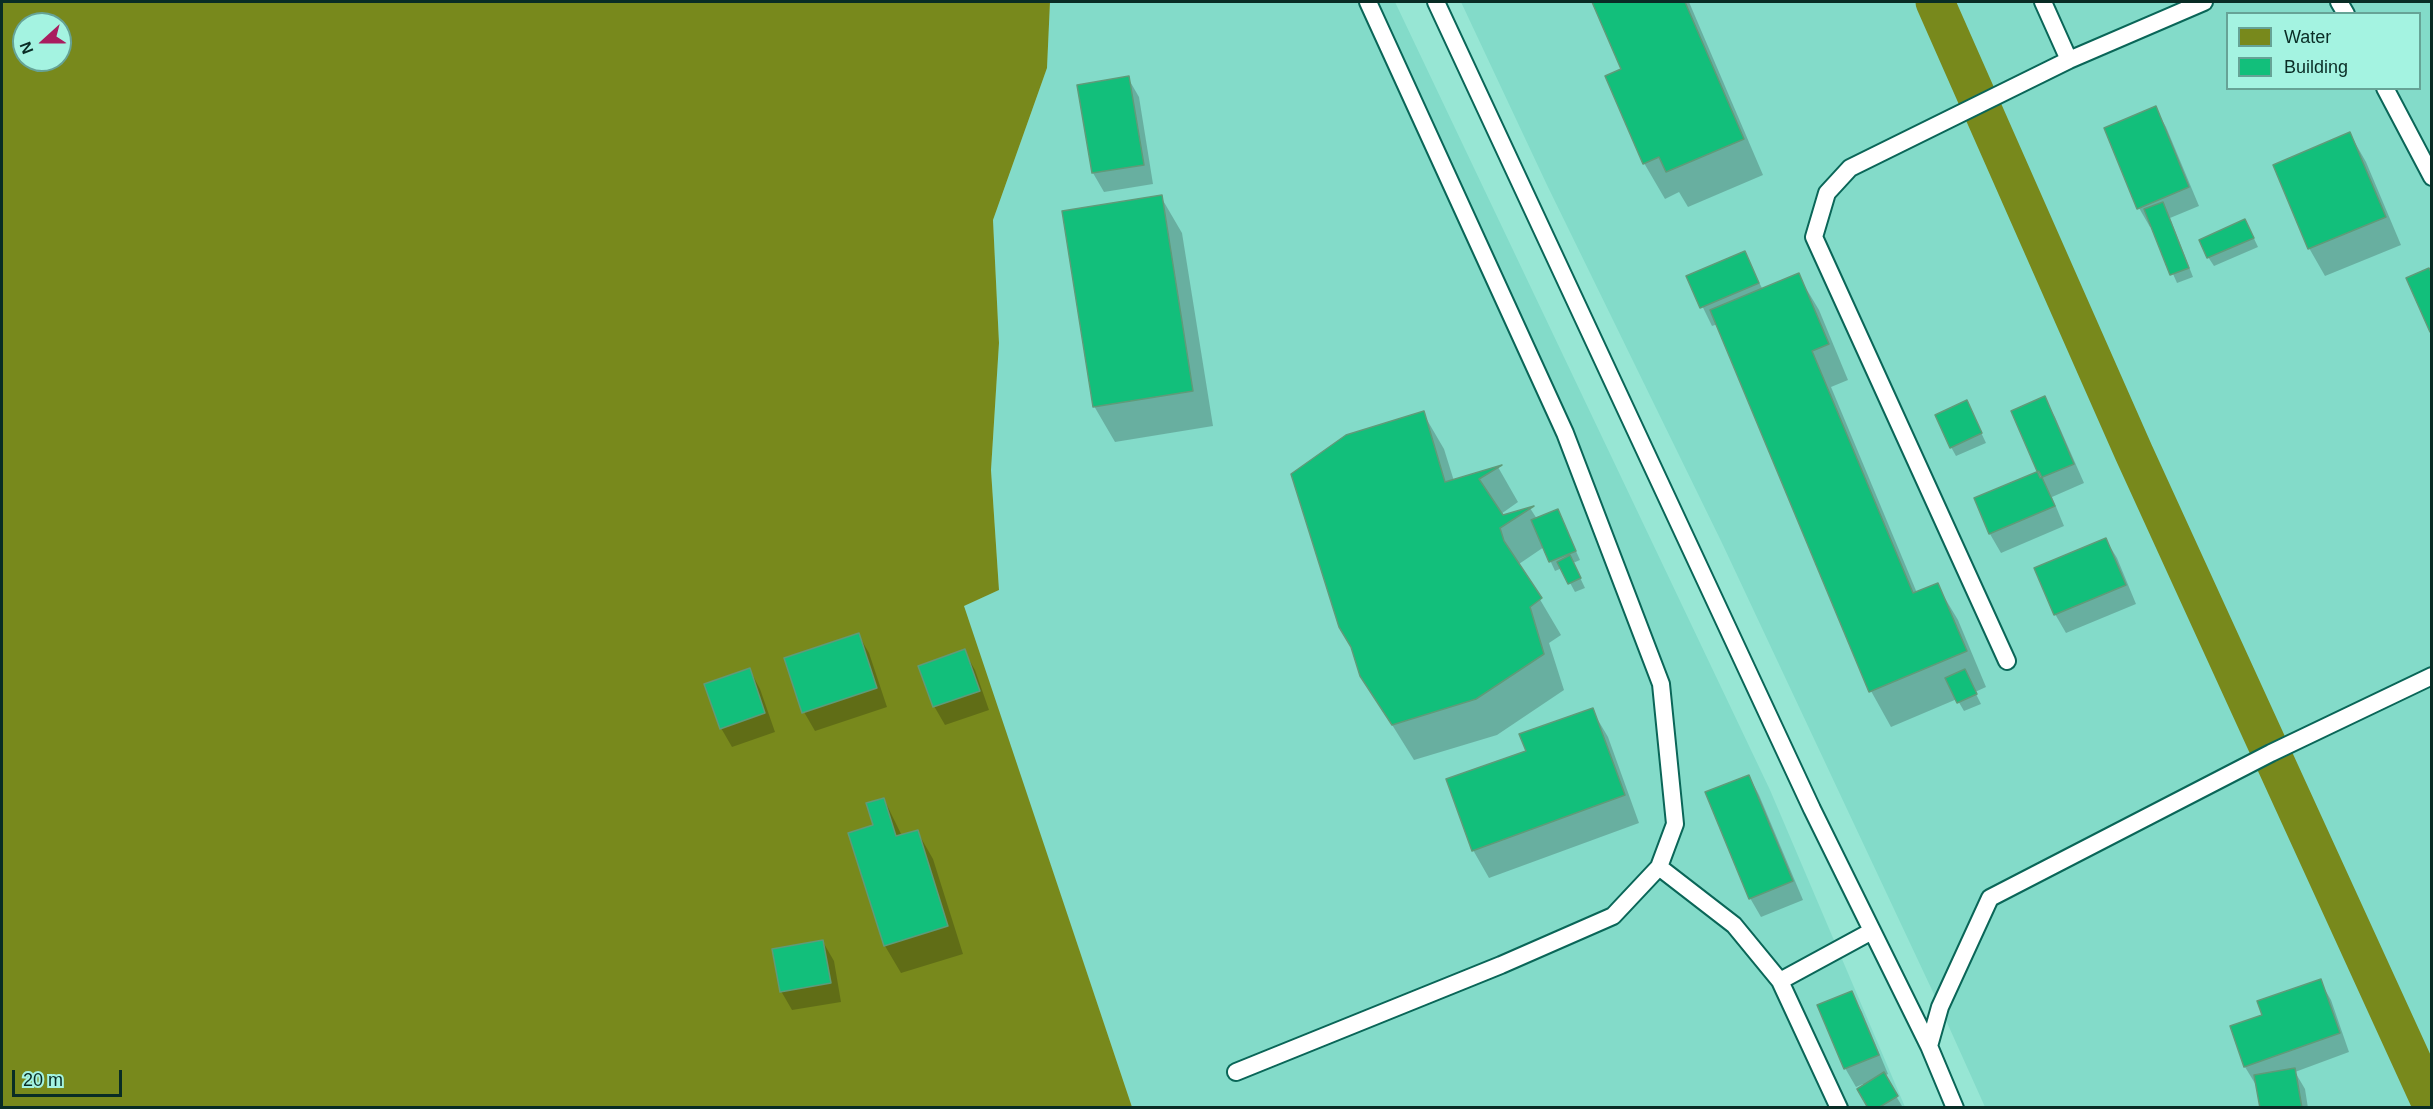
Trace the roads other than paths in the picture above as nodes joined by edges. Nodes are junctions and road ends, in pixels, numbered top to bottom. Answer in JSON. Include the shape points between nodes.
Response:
{"nodes":[{"id":1,"x":1368,"y":2,"type":"edge"},
{"id":2,"x":1436,"y":2,"type":"edge"},
{"id":3,"x":2043,"y":2,"type":"edge"},
{"id":4,"x":2204,"y":2,"type":"edge"},
{"id":5,"x":2069,"y":60,"type":"junction"},
{"id":6,"x":2386,"y":90,"type":"edge"},
{"id":7,"x":2432,"y":177,"type":"edge"},
{"id":8,"x":2007,"y":660,"type":"dead end"},
{"id":9,"x":2432,"y":676,"type":"edge"},
{"id":10,"x":1659,"y":867,"type":"junction"},
{"id":11,"x":1872,"y":931,"type":"junction"},
{"id":12,"x":1780,"y":981,"type":"junction"},
{"id":13,"x":1929,"y":1046,"type":"junction"},
{"id":14,"x":1236,"y":1072,"type":"dead end"},
{"id":15,"x":1839,"y":1107,"type":"edge"},
{"id":16,"x":1955,"y":1107,"type":"edge"}],
"edges":[{"from":1,"to":10,"type":"lane","via":[[1565,433],[1661,684],[1675,824]]},
{"from":2,"to":11,"type":"lane"},
{"from":3,"to":5,"type":"lane"},
{"from":4,"to":5,"type":"lane"},
{"from":5,"to":8,"type":"lane","via":[[1850,168],[1827,193],[1814,237]]},
{"from":6,"to":7,"type":"lane"},
{"from":9,"to":13,"type":"lane","via":[[2271,753],[1990,898],[1940,1007]]},
{"from":10,"to":12,"type":"lane","via":[[1734,925]]},
{"from":10,"to":14,"type":"lane","via":[[1613,916]]},
{"from":11,"to":12,"type":"lane"},
{"from":11,"to":13,"type":"lane"},
{"from":12,"to":15,"type":"lane"},
{"from":13,"to":16,"type":"lane"}]}
